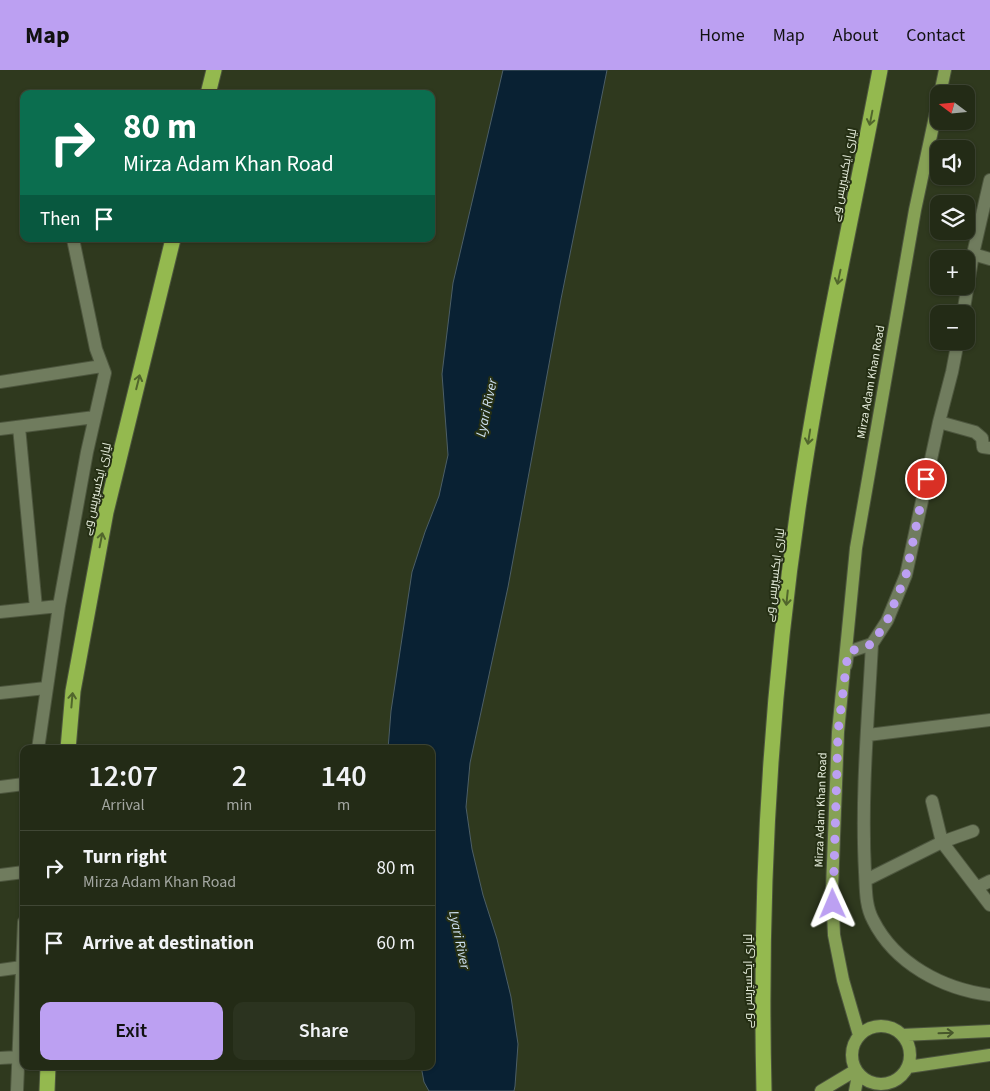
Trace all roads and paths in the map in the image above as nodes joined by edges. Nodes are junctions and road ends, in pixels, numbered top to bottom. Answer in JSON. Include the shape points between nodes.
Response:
{"nodes":[{"id":1,"x":214,"y":70,"type":"edge"},
{"id":2,"x":880,"y":70,"type":"edge"},
{"id":3,"x":945,"y":70,"type":"edge"},
{"id":4,"x":942,"y":85,"type":"edge"},
{"id":5,"x":209,"y":90,"type":"edge"},
{"id":6,"x":932,"y":130,"type":"edge"},
{"id":7,"x":990,"y":180,"type":"edge"},
{"id":8,"x":74,"y":242,"type":"edge"},
{"id":9,"x":172,"y":242,"type":"edge"},
{"id":10,"x":974,"y":250,"type":"edge"},
{"id":11,"x":975,"y":255,"type":"edge"},
{"id":12,"x":990,"y":259,"type":"edge"},
{"id":13,"x":956,"y":350,"type":"edge"},
{"id":14,"x":102,"y":366,"type":"junction"},
{"id":15,"x":0,"y":382,"type":"edge"},
{"id":16,"x":95,"y":417,"type":"junction"},
{"id":17,"x":939,"y":422,"type":"junction"},
{"id":18,"x":19,"y":426,"type":"junction"},
{"id":19,"x":0,"y":429,"type":"edge"},
{"id":20,"x":990,"y":448,"type":"edge"},
{"id":21,"x":59,"y":606,"type":"junction"},
{"id":22,"x":36,"y":608,"type":"junction"},
{"id":23,"x":0,"y":612,"type":"edge"},
{"id":24,"x":872,"y":644,"type":"junction"},
{"id":25,"x":845,"y":673,"type":"junction"},
{"id":26,"x":46,"y":688,"type":"junction"},
{"id":27,"x":0,"y":693,"type":"edge"},
{"id":28,"x":990,"y":720,"type":"edge"},
{"id":29,"x":868,"y":735,"type":"junction"},
{"id":30,"x":39,"y":745,"type":"edge"},
{"id":31,"x":68,"y":745,"type":"edge"},
{"id":32,"x":20,"y":784,"type":"edge"},
{"id":33,"x":0,"y":787,"type":"edge"},
{"id":34,"x":932,"y":801,"type":"dead end"},
{"id":35,"x":973,"y":831,"type":"dead end"},
{"id":36,"x":942,"y":842,"type":"junction"},
{"id":37,"x":20,"y":872,"type":"edge"},
{"id":38,"x":0,"y":875,"type":"edge"},
{"id":39,"x":866,"y":880,"type":"junction"},
{"id":40,"x":990,"y":881,"type":"edge"},
{"id":41,"x":978,"y":887,"type":"junction"},
{"id":42,"x":990,"y":905,"type":"edge"},
{"id":43,"x":20,"y":967,"type":"edge"},
{"id":44,"x":0,"y":970,"type":"edge"},
{"id":45,"x":990,"y":995,"type":"edge"},
{"id":46,"x":20,"y":1012,"type":"edge"},
{"id":47,"x":990,"y":1031,"type":"edge"},
{"id":48,"x":860,"y":1035,"type":"junction"},
{"id":49,"x":902,"y":1035,"type":"junction"},
{"id":50,"x":990,"y":1055,"type":"edge"},
{"id":51,"x":18,"y":1057,"type":"junction"},
{"id":52,"x":0,"y":1058,"type":"edge"},
{"id":53,"x":908,"y":1067,"type":"junction"},
{"id":54,"x":48,"y":1070,"type":"edge"},
{"id":55,"x":857,"y":1072,"type":"junction"},
{"id":56,"x":893,"y":1086,"type":"edge"},
{"id":57,"x":17,"y":1091,"type":"edge"},
{"id":58,"x":47,"y":1091,"type":"edge"},
{"id":59,"x":764,"y":1091,"type":"edge"},
{"id":60,"x":821,"y":1091,"type":"edge"},
{"id":61,"x":855,"y":1091,"type":"edge"}],
"edges":[{"from":1,"to":5,"type":"highway"},
{"from":2,"to":59,"type":"highway","name":"لیاری ایکسپریس وے","one_way":true,"via":[[827,338],[792,555],[767,839],[762,979]]},
{"from":3,"to":4,"type":"main road"},
{"from":6,"to":25,"type":"main road","name":"Mirza Adam Khan Road","via":[[915,210],[856,548]]},
{"from":7,"to":10,"type":"street"},
{"from":8,"to":14,"type":"street"},
{"from":31,"to":9,"type":"highway","name":"لیاری ایکسپریس وے","one_way":true,"via":[[73,691],[106,512]]},
{"from":11,"to":12,"type":"street"},
{"from":13,"to":17,"type":"street"},
{"from":14,"to":15,"type":"street"},
{"from":14,"to":16,"type":"street","via":[[105,373]]},
{"from":16,"to":18,"type":"street"},
{"from":16,"to":21,"type":"street"},
{"from":17,"to":20,"type":"street","via":[[975,432],[982,438],[983,447]]},
{"from":17,"to":24,"type":"street","via":[[906,575],[887,621]]},
{"from":18,"to":19,"type":"street"},
{"from":18,"to":22,"type":"street"},
{"from":21,"to":22,"type":"street"},
{"from":21,"to":26,"type":"street"},
{"from":22,"to":23,"type":"street"},
{"from":24,"to":25,"type":"street","name":"Mirza Adam Khan Road","via":[[848,652]]},
{"from":24,"to":29,"type":"street"},
{"from":25,"to":48,"type":"main road","name":"Mirza Adam Khan Road","via":[[838,732],[832,889],[834,935],[843,980]]},
{"from":26,"to":27,"type":"street"},
{"from":26,"to":30,"type":"street"},
{"from":28,"to":29,"type":"street"},
{"from":29,"to":39,"type":"street"},
{"from":32,"to":33,"type":"street"},
{"from":34,"to":36,"type":"street"},
{"from":35,"to":36,"type":"street"},
{"from":36,"to":39,"type":"street"},
{"from":36,"to":41,"type":"street"},
{"from":37,"to":38,"type":"street"},
{"from":39,"to":45,"type":"street","via":[[867,903],[873,920],[902,958],[920,972],[943,982]]},
{"from":40,"to":41,"type":"street"},
{"from":41,"to":42,"type":"street"},
{"from":43,"to":44,"type":"street"},
{"from":46,"to":51,"type":"street"},
{"from":49,"to":47,"type":"main road","one_way":true},
{"from":48,"to":49,"type":"main road","via":[[876,1026],[895,1029]]},
{"from":48,"to":55,"type":"main road","via":[[852,1052]]},
{"from":49,"to":53,"type":"main road","via":[[910,1050]]},
{"from":50,"to":53,"type":"main road"},
{"from":51,"to":52,"type":"street"},
{"from":51,"to":57,"type":"street"},
{"from":53,"to":56,"type":"main road"},
{"from":54,"to":58,"type":"highway"},
{"from":55,"to":56,"type":"main road","via":[[869,1083]]},
{"from":55,"to":60,"type":"main road"},
{"from":55,"to":61,"type":"main road"}]}
